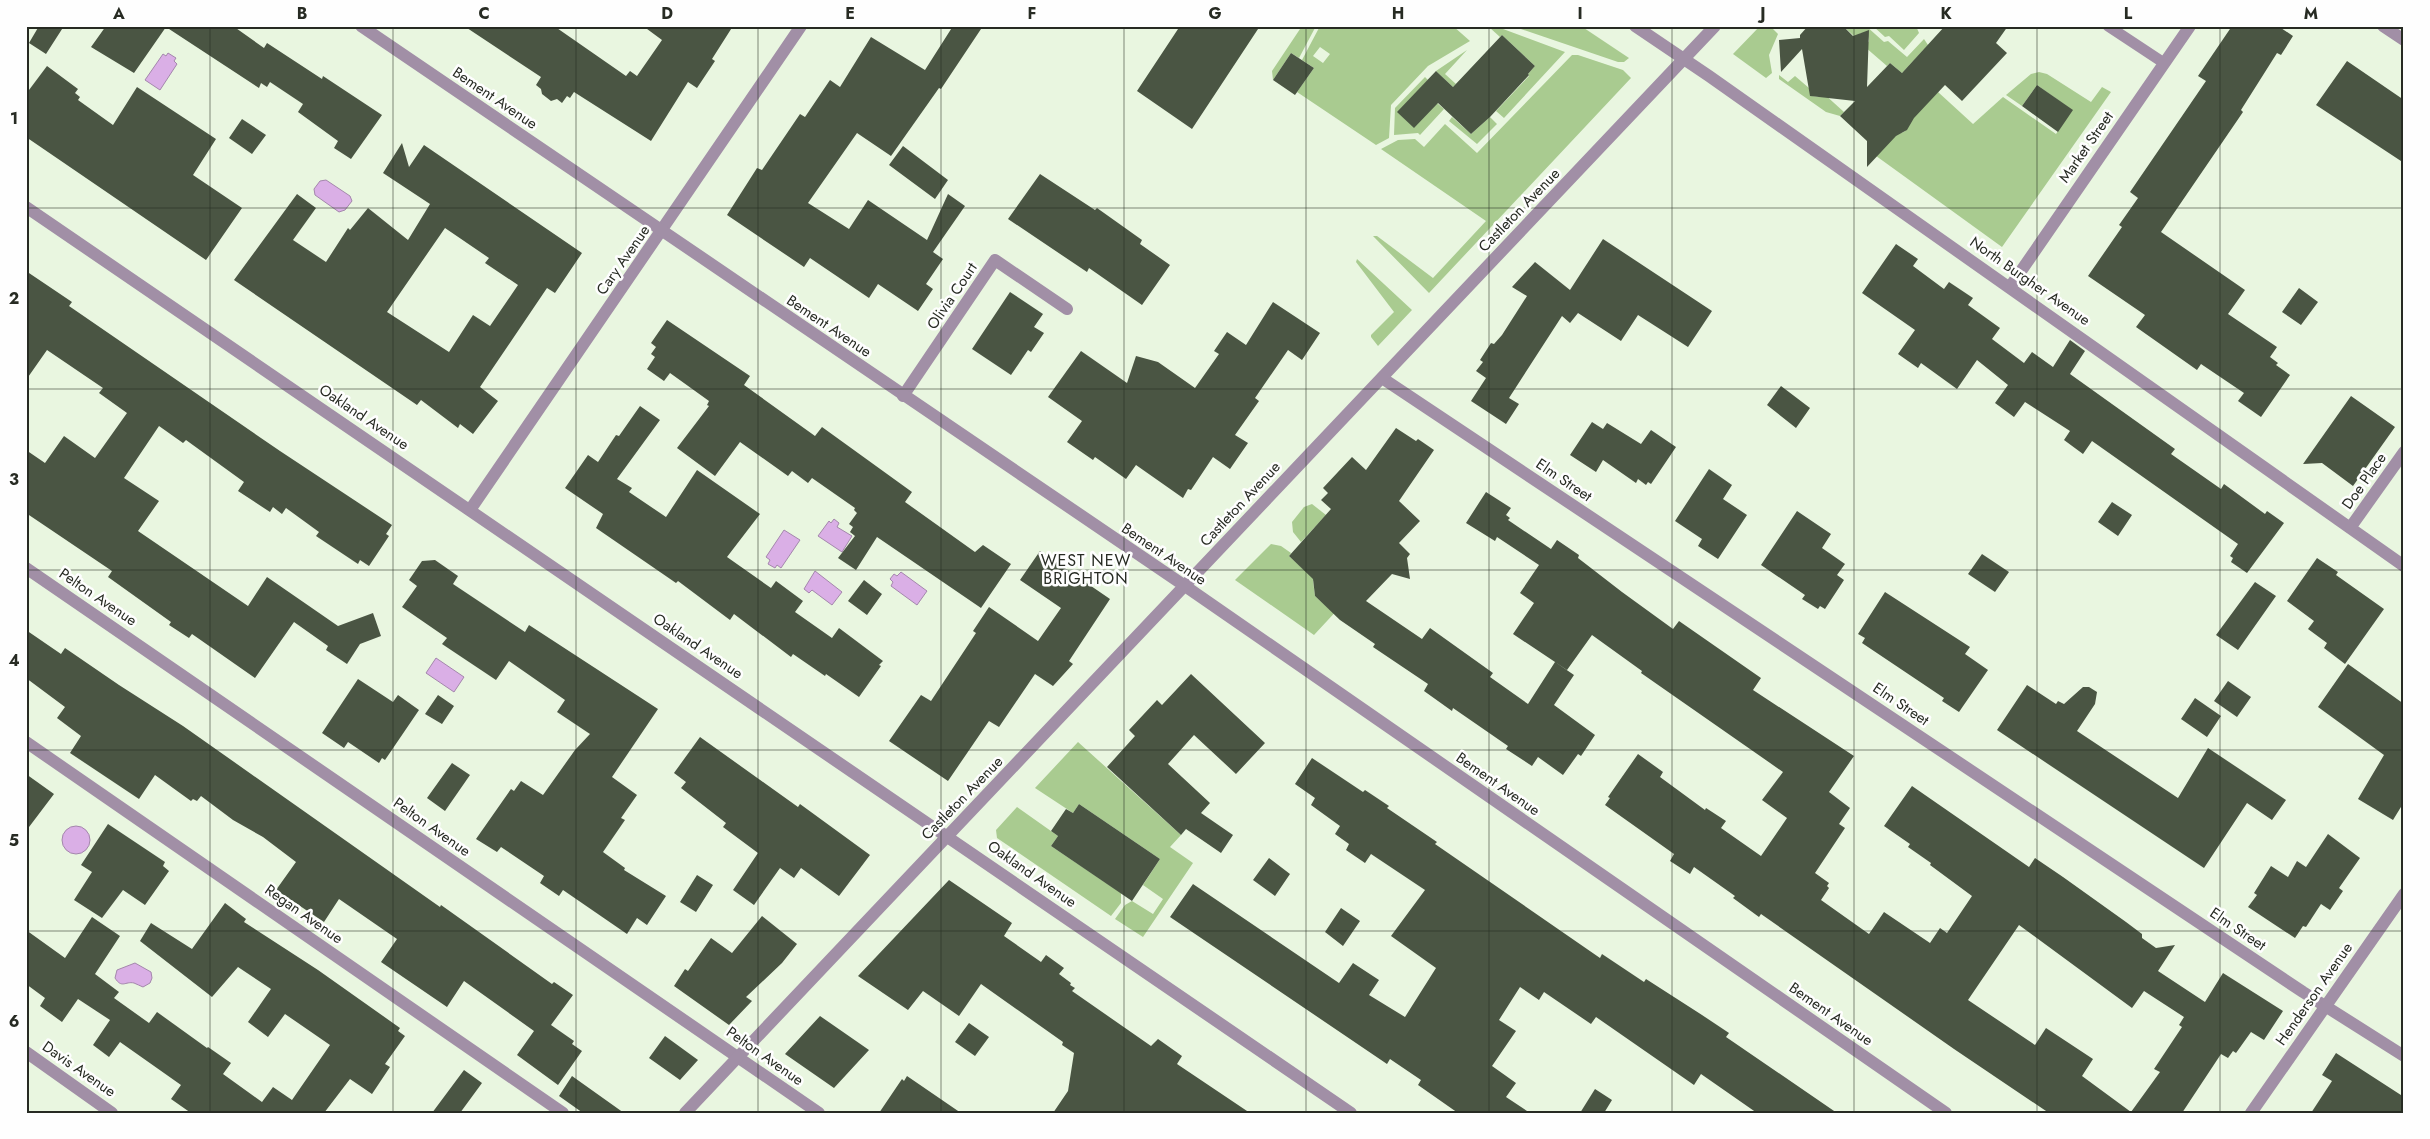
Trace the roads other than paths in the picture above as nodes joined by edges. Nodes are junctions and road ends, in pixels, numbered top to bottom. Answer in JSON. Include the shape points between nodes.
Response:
{"nodes":[{"id":1,"x":361,"y":26,"type":"edge"},
{"id":2,"x":801,"y":26,"type":"edge"},
{"id":3,"x":1635,"y":26,"type":"edge"},
{"id":4,"x":1715,"y":26,"type":"edge"},
{"id":5,"x":2108,"y":26,"type":"edge"},
{"id":6,"x":2190,"y":26,"type":"edge"},
{"id":7,"x":2383,"y":26,"type":"edge"},
{"id":8,"x":2404,"y":40,"type":"edge"},
{"id":9,"x":1684,"y":59,"type":"junction"},
{"id":10,"x":2164,"y":63,"type":"junction"},
{"id":11,"x":26,"y":207,"type":"edge"},
{"id":12,"x":662,"y":232,"type":"junction"},
{"id":13,"x":2010,"y":287,"type":"junction"},
{"id":14,"x":1067,"y":309,"type":"dead end"},
{"id":15,"x":1382,"y":378,"type":"junction"},
{"id":16,"x":903,"y":396,"type":"junction"},
{"id":17,"x":2404,"y":452,"type":"edge"},
{"id":18,"x":470,"y":510,"type":"junction"},
{"id":19,"x":2350,"y":528,"type":"junction"},
{"id":20,"x":2404,"y":566,"type":"edge"},
{"id":21,"x":26,"y":568,"type":"edge"},
{"id":22,"x":1185,"y":586,"type":"junction"},
{"id":23,"x":26,"y":742,"type":"edge"},
{"id":24,"x":948,"y":836,"type":"junction"},
{"id":25,"x":2404,"y":894,"type":"edge"},
{"id":26,"x":2326,"y":1006,"type":"junction"},
{"id":27,"x":26,"y":1052,"type":"edge"},
{"id":28,"x":2404,"y":1056,"type":"edge"},
{"id":29,"x":738,"y":1057,"type":"junction"},
{"id":30,"x":112,"y":1113,"type":"edge"},
{"id":31,"x":563,"y":1113,"type":"edge"},
{"id":32,"x":685,"y":1113,"type":"edge"},
{"id":33,"x":818,"y":1113,"type":"edge"},
{"id":34,"x":1351,"y":1113,"type":"edge"},
{"id":35,"x":1946,"y":1113,"type":"edge"},
{"id":36,"x":2251,"y":1113,"type":"edge"}],
"edges":[{"from":1,"to":12,"type":"street","name":"Bement Avenue"},
{"from":2,"to":12,"type":"street","name":"Cary Avenue"},
{"from":3,"to":9,"type":"street","name":"North Burgher Avenue"},
{"from":4,"to":9,"type":"street","name":"Castleton Avenue"},
{"from":5,"to":10,"type":"lane"},
{"from":6,"to":10,"type":"street","name":"Market Street"},
{"from":7,"to":8,"type":"street"},
{"from":9,"to":13,"type":"street","name":"North Burgher Avenue"},
{"from":9,"to":15,"type":"street","name":"Castleton Avenue"},
{"from":10,"to":13,"type":"street","name":"Market Street"},
{"from":11,"to":18,"type":"street","name":"Oakland Avenue"},
{"from":12,"to":16,"type":"street","name":"Bement Avenue"},
{"from":12,"to":18,"type":"street","name":"Cary Avenue"},
{"from":13,"to":19,"type":"street","name":"North Burgher Avenue"},
{"from":14,"to":16,"type":"street","name":"Olivia Court","via":[[995,260]]},
{"from":15,"to":22,"type":"street","name":"Castleton Avenue"},
{"from":15,"to":26,"type":"street","name":"Elm Street"},
{"from":16,"to":22,"type":"street","name":"Bement Avenue"},
{"from":17,"to":19,"type":"street","name":"Doe Place"},
{"from":18,"to":24,"type":"street","name":"Oakland Avenue"},
{"from":19,"to":20,"type":"street","name":"North Burgher Avenue"},
{"from":21,"to":29,"type":"street","name":"Pelton Avenue"},
{"from":22,"to":24,"type":"street","name":"Castleton Avenue"},
{"from":22,"to":35,"type":"street","name":"Bement Avenue"},
{"from":23,"to":31,"type":"street","name":"Regan Avenue"},
{"from":24,"to":29,"type":"street","name":"Castleton Avenue"},
{"from":24,"to":34,"type":"street","name":"Oakland Avenue"},
{"from":25,"to":26,"type":"street","name":"Henderson Avenue"},
{"from":26,"to":28,"type":"street","name":"Elm Street"},
{"from":26,"to":36,"type":"street","name":"Henderson Avenue"},
{"from":27,"to":30,"type":"street","name":"Davis Avenue"},
{"from":29,"to":32,"type":"street","name":"Castleton Avenue"},
{"from":29,"to":33,"type":"street","name":"Pelton Avenue"}]}
